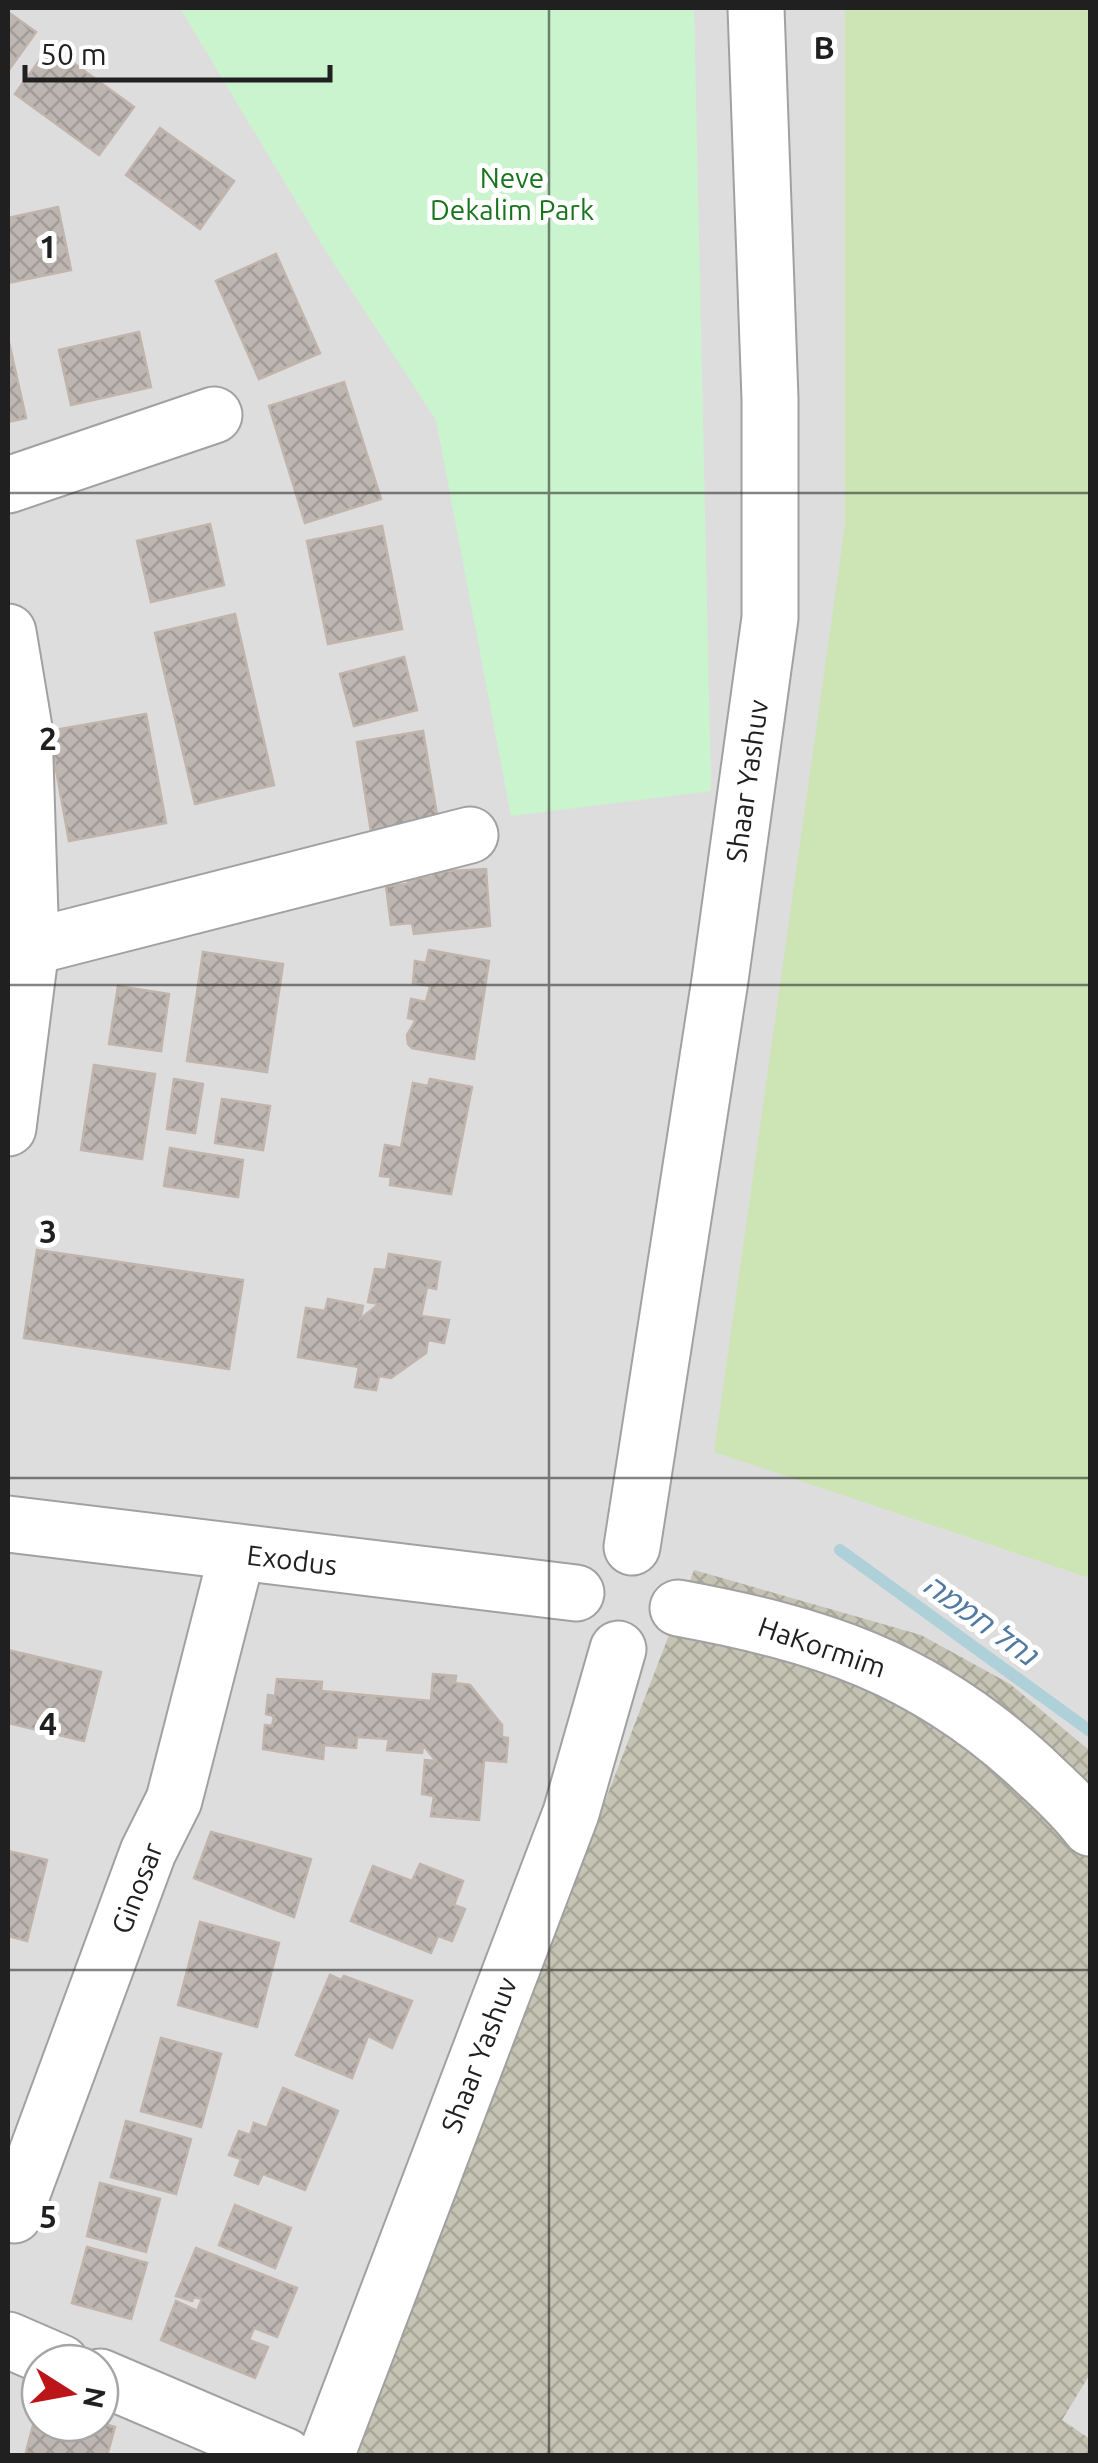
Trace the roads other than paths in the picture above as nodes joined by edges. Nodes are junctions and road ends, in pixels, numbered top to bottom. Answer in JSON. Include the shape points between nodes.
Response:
{"nodes":[{"id":1,"x":756,"y":8,"type":"edge"},
{"id":2,"x":214,"y":414,"type":"dead end"},
{"id":3,"x":8,"y":485,"type":"edge"},
{"id":4,"x":8,"y":632,"type":"edge"},
{"id":5,"x":470,"y":835,"type":"dead end"},
{"id":6,"x":20,"y":947,"type":"edge"},
{"id":7,"x":8,"y":1128,"type":"edge"},
{"id":8,"x":8,"y":1524,"type":"edge"},
{"id":9,"x":632,"y":1547,"type":"junction"},
{"id":10,"x":237,"y":1554,"type":"junction"},
{"id":11,"x":576,"y":1594,"type":"junction"},
{"id":12,"x":678,"y":1608,"type":"junction"},
{"id":13,"x":618,"y":1650,"type":"junction"},
{"id":14,"x":1090,"y":1828,"type":"edge"},
{"id":15,"x":14,"y":2215,"type":"dead end"},
{"id":16,"x":120,"y":2386,"type":"edge"},
{"id":17,"x":285,"y":2456,"type":"edge"},
{"id":18,"x":326,"y":2456,"type":"edge"}],
"edges":[{"from":1,"to":9,"type":"street","name":"Shaar Yashuv","via":[[770,399],[770,618]]},
{"from":2,"to":3,"type":"street"},
{"from":4,"to":6,"type":"street","via":[[24,728]]},
{"from":5,"to":6,"type":"street"},
{"from":6,"to":7,"type":"street"},
{"from":8,"to":10,"type":"street","name":"Exodus"},
{"from":9,"to":11,"type":"street","via":[[598,1556]]},
{"from":9,"to":12,"type":"street","via":[[662,1561],[673,1575]]},
{"from":10,"to":11,"type":"street","name":"Exodus"},
{"from":10,"to":15,"type":"street","name":"Ginosar","via":[[174,1800],[148,1852]]},
{"from":11,"to":13,"type":"street","via":[[576,1609],[591,1636]]},
{"from":12,"to":13,"type":"street","via":[[662,1637]]},
{"from":12,"to":14,"type":"street","name":"HaKormim","via":[[767,1625],[858,1654],[935,1692],[1008,1746]]},
{"from":13,"to":18,"type":"street","name":"Shaar Yashuv","via":[[572,1813]]},
{"from":16,"to":17,"type":"street"}]}
